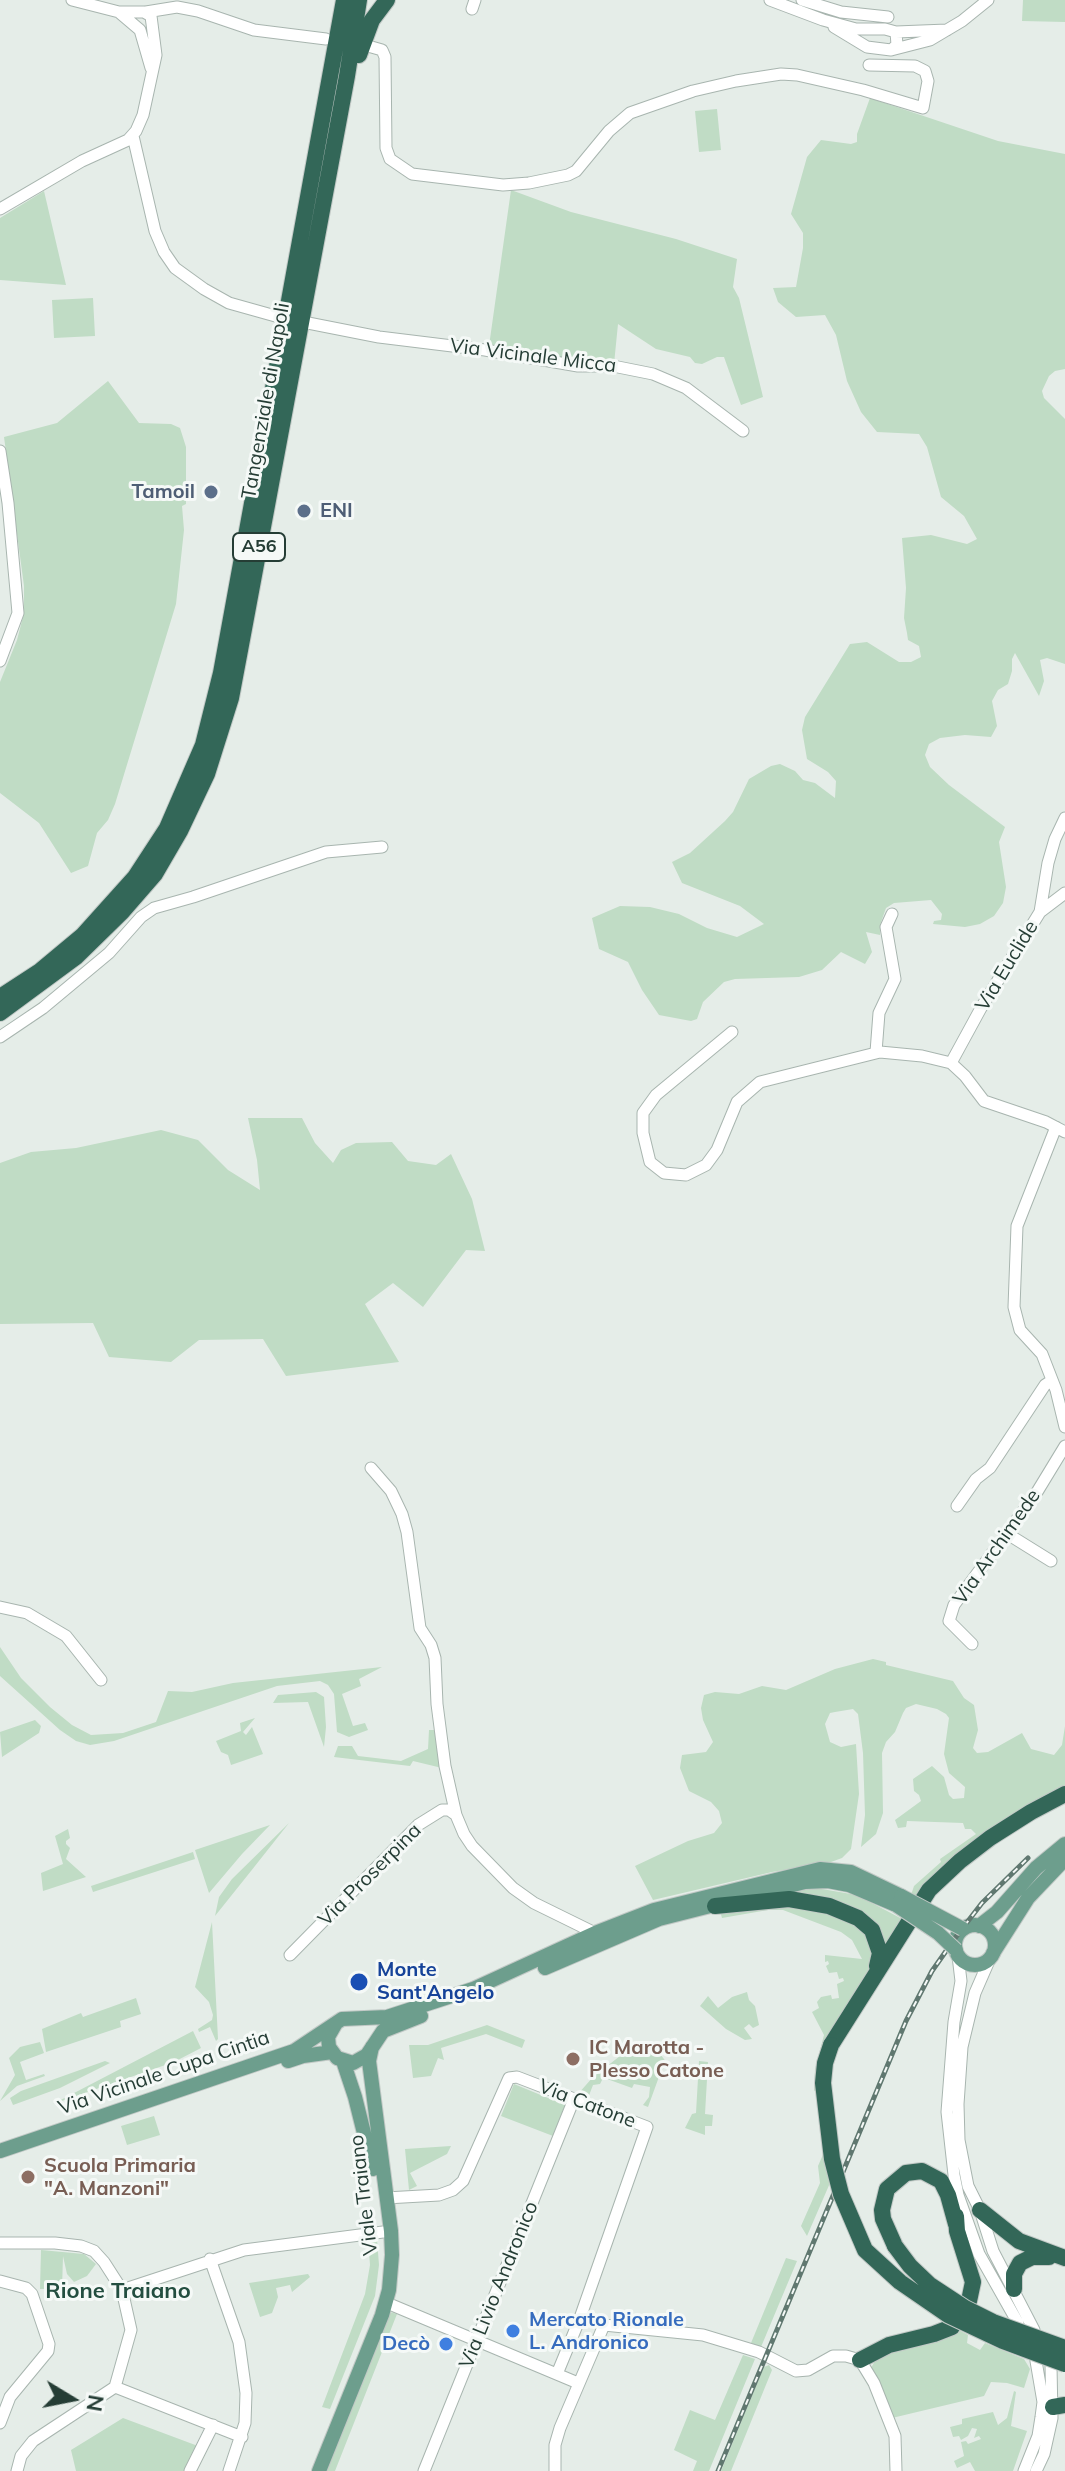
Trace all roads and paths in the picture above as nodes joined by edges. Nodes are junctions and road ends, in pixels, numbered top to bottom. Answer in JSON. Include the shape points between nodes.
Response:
{"nodes":[{"id":1,"x":72,"y":0,"type":"edge"},
{"id":2,"x":337,"y":0,"type":"edge"},
{"id":3,"x":344,"y":0,"type":"edge"},
{"id":4,"x":359,"y":0,"type":"edge"},
{"id":5,"x":387,"y":0,"type":"edge"},
{"id":6,"x":770,"y":0,"type":"edge"},
{"id":7,"x":802,"y":0,"type":"edge"},
{"id":8,"x":988,"y":0,"type":"edge"},
{"id":9,"x":145,"y":18,"type":"junction"},
{"id":10,"x":823,"y":20,"type":"junction"},
{"id":11,"x":947,"y":30,"type":"junction"},
{"id":12,"x":887,"y":31,"type":"junction"},
{"id":13,"x":332,"y":41,"type":"junction"},
{"id":14,"x":368,"y":46,"type":"dead end"},
{"id":15,"x":868,"y":47,"type":"junction"},
{"id":16,"x":891,"y":50,"type":"junction"},
{"id":17,"x":336,"y":129,"type":"junction"},
{"id":18,"x":133,"y":136,"type":"junction"},
{"id":19,"x":0,"y":209,"type":"edge"},
{"id":20,"x":279,"y":317,"type":"dead end"},
{"id":21,"x":308,"y":323,"type":"dead end"},
{"id":22,"x":743,"y":431,"type":"dead end"},
{"id":23,"x":0,"y":451,"type":"edge"},
{"id":24,"x":0,"y":661,"type":"edge"},
{"id":25,"x":1065,"y":818,"type":"edge"},
{"id":26,"x":382,"y":847,"type":"dead end"},
{"id":27,"x":1065,"y":893,"type":"edge"},
{"id":28,"x":1040,"y":912,"type":"junction"},
{"id":29,"x":892,"y":914,"type":"dead end"},
{"id":30,"x":0,"y":997,"type":"edge"},
{"id":31,"x":0,"y":1013,"type":"edge"},
{"id":32,"x":732,"y":1032,"type":"dead end"},
{"id":33,"x":0,"y":1037,"type":"edge"},
{"id":34,"x":876,"y":1052,"type":"junction"},
{"id":35,"x":951,"y":1063,"type":"junction"},
{"id":36,"x":1060,"y":1130,"type":"edge"},
{"id":37,"x":1051,"y":1381,"type":"junction"},
{"id":38,"x":1065,"y":1427,"type":"edge"},
{"id":39,"x":1065,"y":1440,"type":"edge"},
{"id":40,"x":1065,"y":1447,"type":"edge"},
{"id":41,"x":371,"y":1468,"type":"dead end"},
{"id":42,"x":957,"y":1506,"type":"dead end"},
{"id":43,"x":1006,"y":1533,"type":"junction"},
{"id":44,"x":1051,"y":1561,"type":"dead end"},
{"id":45,"x":0,"y":1607,"type":"edge"},
{"id":46,"x":972,"y":1644,"type":"dead end"},
{"id":47,"x":101,"y":1680,"type":"dead end"},
{"id":48,"x":1065,"y":1794,"type":"edge"},
{"id":49,"x":456,"y":1815,"type":"junction"},
{"id":50,"x":1065,"y":1844,"type":"edge"},
{"id":51,"x":1065,"y":1859,"type":"edge"},
{"id":52,"x":1041,"y":1873,"type":"junction"},
{"id":53,"x":898,"y":1901,"type":"junction"},
{"id":54,"x":715,"y":1906,"type":"junction"},
{"id":55,"x":979,"y":1926,"type":"junction"},
{"id":56,"x":963,"y":1929,"type":"junction"},
{"id":57,"x":595,"y":1933,"type":"junction"},
{"id":58,"x":588,"y":1948,"type":"junction"},
{"id":59,"x":957,"y":1953,"type":"junction"},
{"id":60,"x":992,"y":1954,"type":"junction"},
{"id":61,"x":290,"y":1955,"type":"dead end"},
{"id":62,"x":871,"y":1978,"type":"junction"},
{"id":63,"x":357,"y":2018,"type":"junction"},
{"id":64,"x":336,"y":2023,"type":"junction"},
{"id":65,"x":373,"y":2046,"type":"junction"},
{"id":66,"x":337,"y":2056,"type":"junction"},
{"id":67,"x":574,"y":2099,"type":"junction"},
{"id":68,"x":0,"y":2151,"type":"edge"},
{"id":69,"x":0,"y":2160,"type":"edge"},
{"id":70,"x":958,"y":2195,"type":"junction"},
{"id":71,"x":382,"y":2199,"type":"junction"},
{"id":72,"x":980,"y":2210,"type":"junction"},
{"id":73,"x":956,"y":2224,"type":"junction"},
{"id":74,"x":387,"y":2231,"type":"junction"},
{"id":75,"x":0,"y":2243,"type":"edge"},
{"id":76,"x":1065,"y":2258,"type":"edge"},
{"id":77,"x":210,"y":2259,"type":"junction"},
{"id":78,"x":0,"y":2281,"type":"edge"},
{"id":79,"x":1014,"y":2289,"type":"junction"},
{"id":80,"x":122,"y":2290,"type":"junction"},
{"id":81,"x":969,"y":2301,"type":"dead end"},
{"id":82,"x":382,"y":2302,"type":"junction"},
{"id":83,"x":580,"y":2318,"type":"junction"},
{"id":84,"x":1018,"y":2323,"type":"dead end"},
{"id":85,"x":604,"y":2325,"type":"junction"},
{"id":86,"x":952,"y":2327,"type":"dead end"},
{"id":87,"x":1034,"y":2330,"type":"dead end"},
{"id":88,"x":477,"y":2341,"type":"junction"},
{"id":89,"x":1065,"y":2348,"type":"edge"},
{"id":90,"x":860,"y":2360,"type":"junction"},
{"id":91,"x":1036,"y":2361,"type":"dead end"},
{"id":92,"x":1058,"y":2365,"type":"edge"},
{"id":93,"x":557,"y":2374,"type":"junction"},
{"id":94,"x":578,"y":2383,"type":"junction"},
{"id":95,"x":115,"y":2387,"type":"junction"},
{"id":96,"x":1059,"y":2406,"type":"edge"},
{"id":97,"x":0,"y":2423,"type":"edge"},
{"id":98,"x":213,"y":2425,"type":"junction"},
{"id":99,"x":242,"y":2437,"type":"junction"},
{"id":100,"x":17,"y":2471,"type":"edge"},
{"id":101,"x":190,"y":2471,"type":"edge"},
{"id":102,"x":229,"y":2471,"type":"edge"},
{"id":103,"x":310,"y":2471,"type":"edge"},
{"id":104,"x":319,"y":2471,"type":"edge"},
{"id":105,"x":424,"y":2471,"type":"edge"},
{"id":106,"x":555,"y":2471,"type":"edge"},
{"id":107,"x":896,"y":2471,"type":"edge"},
{"id":108,"x":1024,"y":2471,"type":"edge"},
{"id":109,"x":1036,"y":2471,"type":"edge"}],
"edges":[{"from":1,"to":9,"type":"street"},
{"from":2,"to":13,"type":"highway"},
{"from":3,"to":13,"type":"highway","name":"Tangenziale di Napoli","number":"A56"},
{"from":4,"to":17,"type":"highway","name":"Tangenziale di Napoli","number":"A56"},
{"from":5,"to":17,"type":"highway","via":[[366,32]]},
{"from":6,"to":10,"type":"street"},
{"from":7,"to":12,"type":"street","via":[[841,12],[888,17],[894,22]]},
{"from":8,"to":11,"type":"street"},
{"from":9,"to":13,"type":"street","via":[[177,7],[254,30]]},
{"from":9,"to":18,"type":"street","via":[[152,79]]},
{"from":10,"to":12,"type":"street"},
{"from":10,"to":15,"type":"street"},
{"from":11,"to":12,"type":"street"},
{"from":11,"to":16,"type":"street"},
{"from":12,"to":15,"type":"street","via":[[866,37]]},
{"from":12,"to":16,"type":"street","via":[[897,45]]},
{"from":13,"to":30,"type":"highway","name":"Tangenziale di Napoli","number":"A56","via":[[221,673],[203,745],[167,828],[135,877],[82,936]]},
{"from":14,"to":15,"type":"street","via":[[382,50],[385,57],[390,159],[412,174],[503,185],[568,175],[630,113],[736,81],[797,75],[923,108],[925,71],[869,65]]},
{"from":15,"to":16,"type":"street"},
{"from":17,"to":31,"type":"highway","name":"Tangenziale di Napoli","number":"A56","via":[[231,698],[207,774],[155,874],[76,957]]},
{"from":18,"to":19,"type":"street"},
{"from":18,"to":20,"type":"street","via":[[155,231],[175,268],[229,303]]},
{"from":21,"to":22,"type":"street","name":"Via Vicinale Micca","via":[[653,374],[686,388]]},
{"from":23,"to":24,"type":"street","via":[[18,613]]},
{"from":25,"to":28,"type":"street","name":"Via Euclide","via":[[1048,863]]},
{"from":26,"to":33,"type":"street","via":[[326,852],[154,908],[109,953]]},
{"from":27,"to":28,"type":"street"},
{"from":28,"to":35,"type":"street","name":"Via Euclide"},
{"from":29,"to":34,"type":"street","via":[[886,927],[895,979],[879,1013]]},
{"from":32,"to":34,"type":"street","via":[[656,1095],[643,1113],[650,1162],[664,1173],[686,1175],[706,1165],[732,1109],[760,1082]]},
{"from":34,"to":35,"type":"street"},
{"from":35,"to":36,"type":"street","via":[[984,1101]]},
{"from":36,"to":37,"type":"street","via":[[1017,1226],[1015,1266],[1017,1324],[1042,1354]]},
{"from":37,"to":38,"type":"street"},
{"from":37,"to":42,"type":"street"},
{"from":39,"to":40,"type":"street"},
{"from":40,"to":43,"type":"street","name":"Via Archimede"},
{"from":41,"to":49,"type":"street","via":[[402,1514],[420,1628],[435,1658],[440,1741]]},
{"from":43,"to":44,"type":"street"},
{"from":43,"to":46,"type":"street","name":"Via Archimede","via":[[948,1618]]},
{"from":45,"to":47,"type":"street","via":[[27,1613],[66,1636]]},
{"from":48,"to":62,"type":"highway","via":[[990,1838],[949,1871],[929,1890]]},
{"from":49,"to":57,"type":"street","via":[[472,1846],[513,1888]]},
{"from":49,"to":61,"type":"street","name":"Via Proserpina","via":[[442,1810],[418,1825]]},
{"from":50,"to":52,"type":"main road"},
{"from":51,"to":52,"type":"main road"},
{"from":52,"to":55,"type":"main road"},
{"from":52,"to":60,"type":"main road"},
{"from":53,"to":54,"type":"main road","via":[[818,1881]]},
{"from":53,"to":56,"type":"main road","bridge":true},
{"from":53,"to":57,"type":"main road","via":[[851,1872],[820,1869],[654,1910]]},
{"from":53,"to":59,"type":"main road","bridge":true},
{"from":54,"to":58,"type":"main road","via":[[659,1919]]},
{"from":54,"to":62,"type":"highway","via":[[795,1899],[851,1914],[872,1930],[879,1946]]},
{"from":55,"to":56,"type":"main road"},
{"from":55,"to":60,"type":"main road","via":[[993,1937]]},
{"from":56,"to":59,"type":"main road","bridge":true,"via":[[956,1939]]},
{"from":57,"to":58,"type":"main road","via":[[595,1944]]},
{"from":57,"to":63,"type":"main road","via":[[473,1989],[387,2017]]},
{"from":58,"to":65,"type":"main road","via":[[390,2028]]},
{"from":59,"to":60,"type":"main road","via":[[967,1964],[978,1965]]},
{"from":59,"to":70,"type":"street","via":[[961,1981],[947,2128]]},
{"from":60,"to":72,"type":"street","via":[[975,1993],[960,2065],[961,2154]]},
{"from":62,"to":92,"type":"highway","bridge":true,"via":[[831,2045],[823,2083],[832,2159],[855,2231],[876,2263],[948,2315]]},
{"from":63,"to":64,"type":"main road"},
{"from":63,"to":65,"type":"main road","via":[[369,2027]]},
{"from":64,"to":66,"type":"main road","via":[[328,2037]]},
{"from":64,"to":68,"type":"main road","name":"Via Vicinale Cupa Cintia","via":[[294,2051]]},
{"from":65,"to":66,"type":"main road","via":[[361,2060]]},
{"from":65,"to":71,"type":"main road","name":"Viale Traiano","via":[[369,2061]]},
{"from":66,"to":69,"type":"main road","name":"Via Vicinale Cupa Cintia","via":[[303,2056]]},
{"from":66,"to":71,"type":"main road","name":"Viale Traiano"},
{"from":67,"to":71,"type":"street","name":"Via Catone","via":[[509,2078],[463,2181],[439,2195]]},
{"from":67,"to":83,"type":"street","name":"Via Catone","via":[[647,2127]]},
{"from":67,"to":88,"type":"street","name":"Via Livio Andronico"},
{"from":70,"to":73,"type":"highway"},
{"from":70,"to":84,"type":"street","via":[[979,2254]]},
{"from":71,"to":74,"type":"main road","name":"Viale Traiano"},
{"from":72,"to":76,"type":"highway","via":[[1019,2241]]},
{"from":72,"to":79,"type":"street","via":[[993,2251]]},
{"from":73,"to":81,"type":"highway","via":[[972,2273]]},
{"from":73,"to":89,"type":"highway","bridge":true,"via":[[946,2188],[929,2174],[906,2173],[887,2189],[883,2219],[895,2246],[930,2285],[993,2322]]},
{"from":74,"to":77,"type":"street","via":[[259,2247]]},
{"from":74,"to":82,"type":"main road","name":"Viale Traiano"},
{"from":75,"to":80,"type":"street","via":[[55,2243],[94,2251]]},
{"from":76,"to":79,"type":"highway","via":[[1039,2256],[1020,2263]]},
{"from":77,"to":80,"type":"street"},
{"from":77,"to":99,"type":"street","via":[[239,2342],[246,2393]]},
{"from":78,"to":97,"type":"street","via":[[32,2294],[49,2344],[10,2397]]},
{"from":79,"to":87,"type":"street"},
{"from":80,"to":95,"type":"street","via":[[131,2330]]},
{"from":82,"to":88,"type":"street"},
{"from":82,"to":103,"type":"main road","name":"Viale Traiano"},
{"from":82,"to":104,"type":"main road","name":"Viale Traiano"},
{"from":83,"to":85,"type":"street"},
{"from":83,"to":93,"type":"street","name":"Via Catone"},
{"from":85,"to":90,"type":"street","via":[[703,2335],[759,2352],[796,2371],[833,2356]]},
{"from":85,"to":94,"type":"street"},
{"from":86,"to":90,"type":"highway","via":[[889,2345]]},
{"from":88,"to":93,"type":"street"},
{"from":88,"to":105,"type":"street","name":"Via Livio Andronico"},
{"from":90,"to":107,"type":"street","via":[[895,2436]]},
{"from":91,"to":108,"type":"street","via":[[1041,2417]]},
{"from":92,"to":96,"type":"street"},
{"from":93,"to":94,"type":"street"},
{"from":94,"to":106,"type":"street","via":[[555,2445]]},
{"from":95,"to":98,"type":"street"},
{"from":95,"to":100,"type":"street","via":[[33,2441]]},
{"from":96,"to":109,"type":"street"},
{"from":98,"to":99,"type":"street"},
{"from":98,"to":101,"type":"street"},
{"from":99,"to":102,"type":"street"}]}
